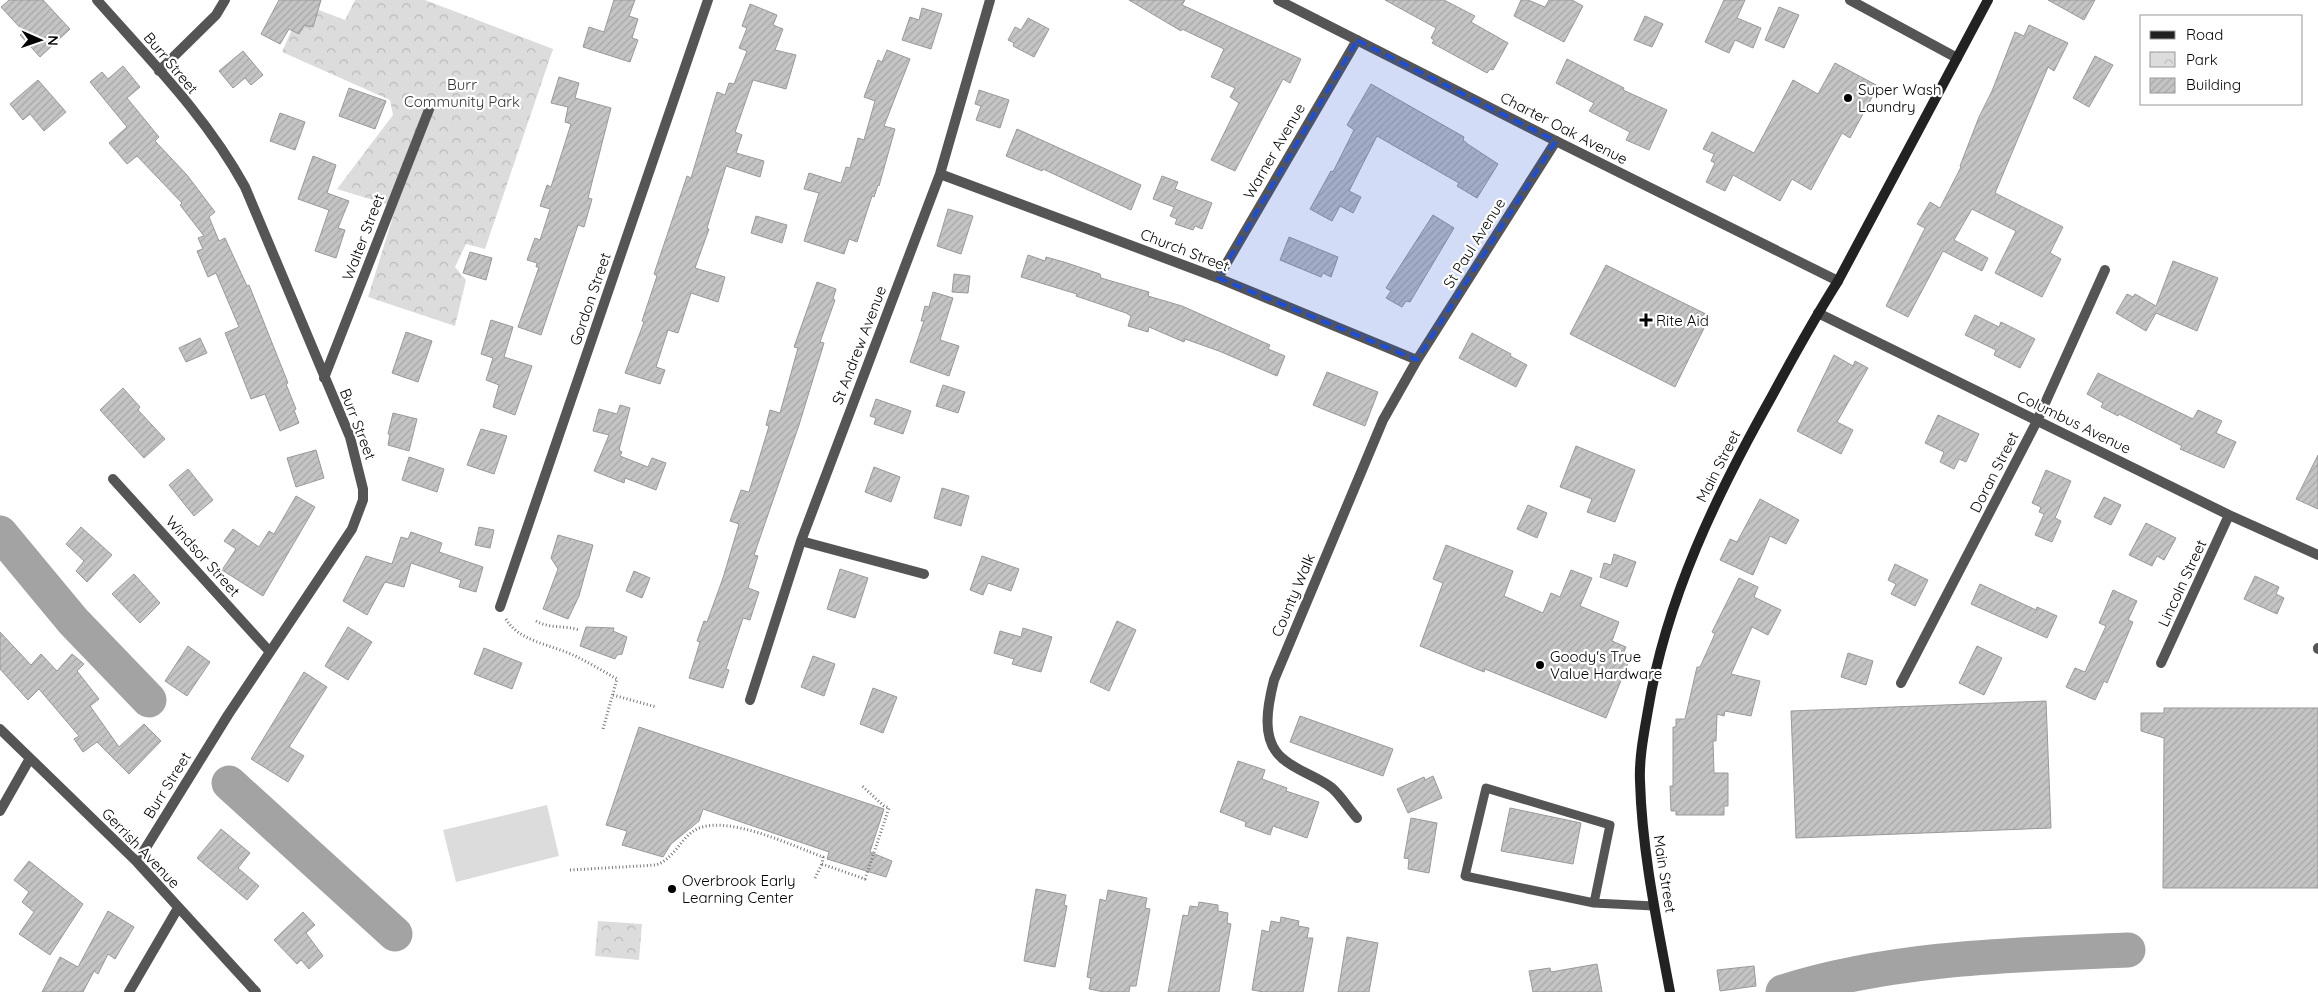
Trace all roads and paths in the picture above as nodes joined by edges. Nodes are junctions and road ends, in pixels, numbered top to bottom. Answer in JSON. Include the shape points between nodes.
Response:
{"nodes":[{"id":1,"x":97,"y":0,"type":"edge"},
{"id":2,"x":225,"y":0,"type":"edge"},
{"id":3,"x":708,"y":0,"type":"edge"},
{"id":4,"x":990,"y":0,"type":"edge"},
{"id":5,"x":1278,"y":0,"type":"edge"},
{"id":6,"x":1850,"y":0,"type":"edge"},
{"id":7,"x":1988,"y":0,"type":"edge"},
{"id":8,"x":1357,"y":40,"type":"junction"},
{"id":9,"x":1957,"y":58,"type":"junction"},
{"id":10,"x":159,"y":71,"type":"junction"},
{"id":11,"x":430,"y":107,"type":"dead end"},
{"id":12,"x":1556,"y":141,"type":"junction"},
{"id":13,"x":940,"y":174,"type":"junction"},
{"id":14,"x":2106,"y":270,"type":"dead end"},
{"id":15,"x":1218,"y":278,"type":"junction"},
{"id":16,"x":1838,"y":281,"type":"junction"},
{"id":17,"x":1818,"y":313,"type":"junction"},
{"id":18,"x":1417,"y":360,"type":"junction"},
{"id":19,"x":324,"y":378,"type":"junction"},
{"id":20,"x":2038,"y":421,"type":"junction"},
{"id":21,"x":113,"y":479,"type":"dead end"},
{"id":22,"x":2229,"y":515,"type":"junction"},
{"id":23,"x":801,"y":541,"type":"junction"},
{"id":24,"x":2318,"y":556,"type":"edge"},
{"id":25,"x":924,"y":574,"type":"dead end"},
{"id":26,"x":500,"y":607,"type":"joint"},
{"id":27,"x":536,"y":621,"type":"dead end"},
{"id":28,"x":579,"y":630,"type":"dead end"},
{"id":29,"x":270,"y":652,"type":"junction"},
{"id":30,"x":2161,"y":664,"type":"dead end"},
{"id":31,"x":1902,"y":683,"type":"dead end"},
{"id":32,"x":613,"y":695,"type":"junction"},
{"id":33,"x":750,"y":700,"type":"dead end"},
{"id":34,"x":656,"y":707,"type":"dead end"},
{"id":35,"x":0,"y":729,"type":"edge"},
{"id":36,"x":603,"y":729,"type":"dead end"},
{"id":37,"x":30,"y":760,"type":"junction"},
{"id":38,"x":861,"y":784,"type":"dead end"},
{"id":39,"x":0,"y":811,"type":"edge"},
{"id":40,"x":1357,"y":818,"type":"dead end"},
{"id":41,"x":137,"y":862,"type":"junction"},
{"id":42,"x":822,"y":864,"type":"junction"},
{"id":43,"x":570,"y":870,"type":"dead end"},
{"id":44,"x":815,"y":878,"type":"dead end"},
{"id":45,"x":1594,"y":903,"type":"junction"},
{"id":46,"x":1654,"y":906,"type":"junction"},
{"id":47,"x":178,"y":908,"type":"junction"},
{"id":48,"x":129,"y":992,"type":"edge"},
{"id":49,"x":256,"y":992,"type":"edge"},
{"id":50,"x":1670,"y":992,"type":"edge"}],
"edges":[{"from":1,"to":10,"type":"street","name":"Burr Street"},
{"from":2,"to":10,"type":"street","via":[[216,15]]},
{"from":3,"to":26,"type":"street","name":"Gordon Street"},
{"from":4,"to":13,"type":"street","name":"St Andrew Avenue"},
{"from":5,"to":8,"type":"street","name":"Charter Oak Avenue"},
{"from":6,"to":9,"type":"street"},
{"from":7,"to":9,"type":"main road","name":"Main Street"},
{"from":8,"to":12,"type":"street","name":"Charter Oak Avenue"},
{"from":8,"to":15,"type":"street","name":"Warner Avenue"},
{"from":9,"to":16,"type":"main road","name":"Main Street"},
{"from":10,"to":19,"type":"street","name":"Burr Street","via":[[212,135],[241,180]]},
{"from":11,"to":19,"type":"street","name":"Walter Street"},
{"from":12,"to":16,"type":"street","name":"Charter Oak Avenue"},
{"from":12,"to":18,"type":"street","name":"St Paul Avenue"},
{"from":13,"to":15,"type":"street","name":"Church Street"},
{"from":13,"to":23,"type":"street","name":"St Andrew Avenue"},
{"from":14,"to":20,"type":"street","name":"Doran Street"},
{"from":15,"to":18,"type":"street","name":"Church Street"},
{"from":16,"to":17,"type":"main road","name":"Main Street"},
{"from":17,"to":20,"type":"street","name":"Columbus Avenue"},
{"from":17,"to":46,"type":"main road","name":"Main Street","via":[[1738,456],[1712,510],[1672,613],[1657,664],[1643,736],[1640,780],[1642,827]]},
{"from":18,"to":40,"type":"street","name":"County Walk","via":[[1383,420],[1274,680],[1269,700],[1268,723],[1274,747],[1282,758],[1332,789]]},
{"from":19,"to":29,"type":"street","name":"Burr Street","via":[[350,437],[361,476],[363,500],[352,529]]},
{"from":20,"to":22,"type":"street","name":"Columbus Avenue"},
{"from":20,"to":31,"type":"street","name":"Doran Street"},
{"from":21,"to":29,"type":"street","name":"Windsor Street"},
{"from":22,"to":24,"type":"street","name":"Columbus Avenue"},
{"from":22,"to":30,"type":"street","name":"Lincoln Street"},
{"from":23,"to":25,"type":"street"},
{"from":23,"to":33,"type":"street","name":"St Andrew Avenue"},
{"from":26,"to":32,"type":"path","via":[[516,630],[572,654],[617,679]]},
{"from":27,"to":28,"type":"path","via":[[545,626]]},
{"from":29,"to":41,"type":"street","name":"Burr Street"},
{"from":32,"to":34,"type":"path"},
{"from":32,"to":36,"type":"path"},
{"from":35,"to":37,"type":"street","name":"Gerrish Avenue"},
{"from":37,"to":39,"type":"street"},
{"from":37,"to":41,"type":"street","name":"Gerrish Avenue"},
{"from":38,"to":42,"type":"path","via":[[889,808],[865,879]]},
{"from":41,"to":47,"type":"street","name":"Gerrish Avenue"},
{"from":42,"to":43,"type":"path","via":[[823,857],[747,830],[716,825],[698,828],[686,836],[666,862]]},
{"from":42,"to":44,"type":"path"},
{"from":45,"to":45,"type":"lane","via":[[1465,876],[1486,788],[1610,825]]},
{"from":45,"to":46,"type":"lane"},
{"from":46,"to":50,"type":"main road","name":"Main Street"},
{"from":47,"to":48,"type":"street"},
{"from":47,"to":49,"type":"street","name":"Gerrish Avenue"}]}
